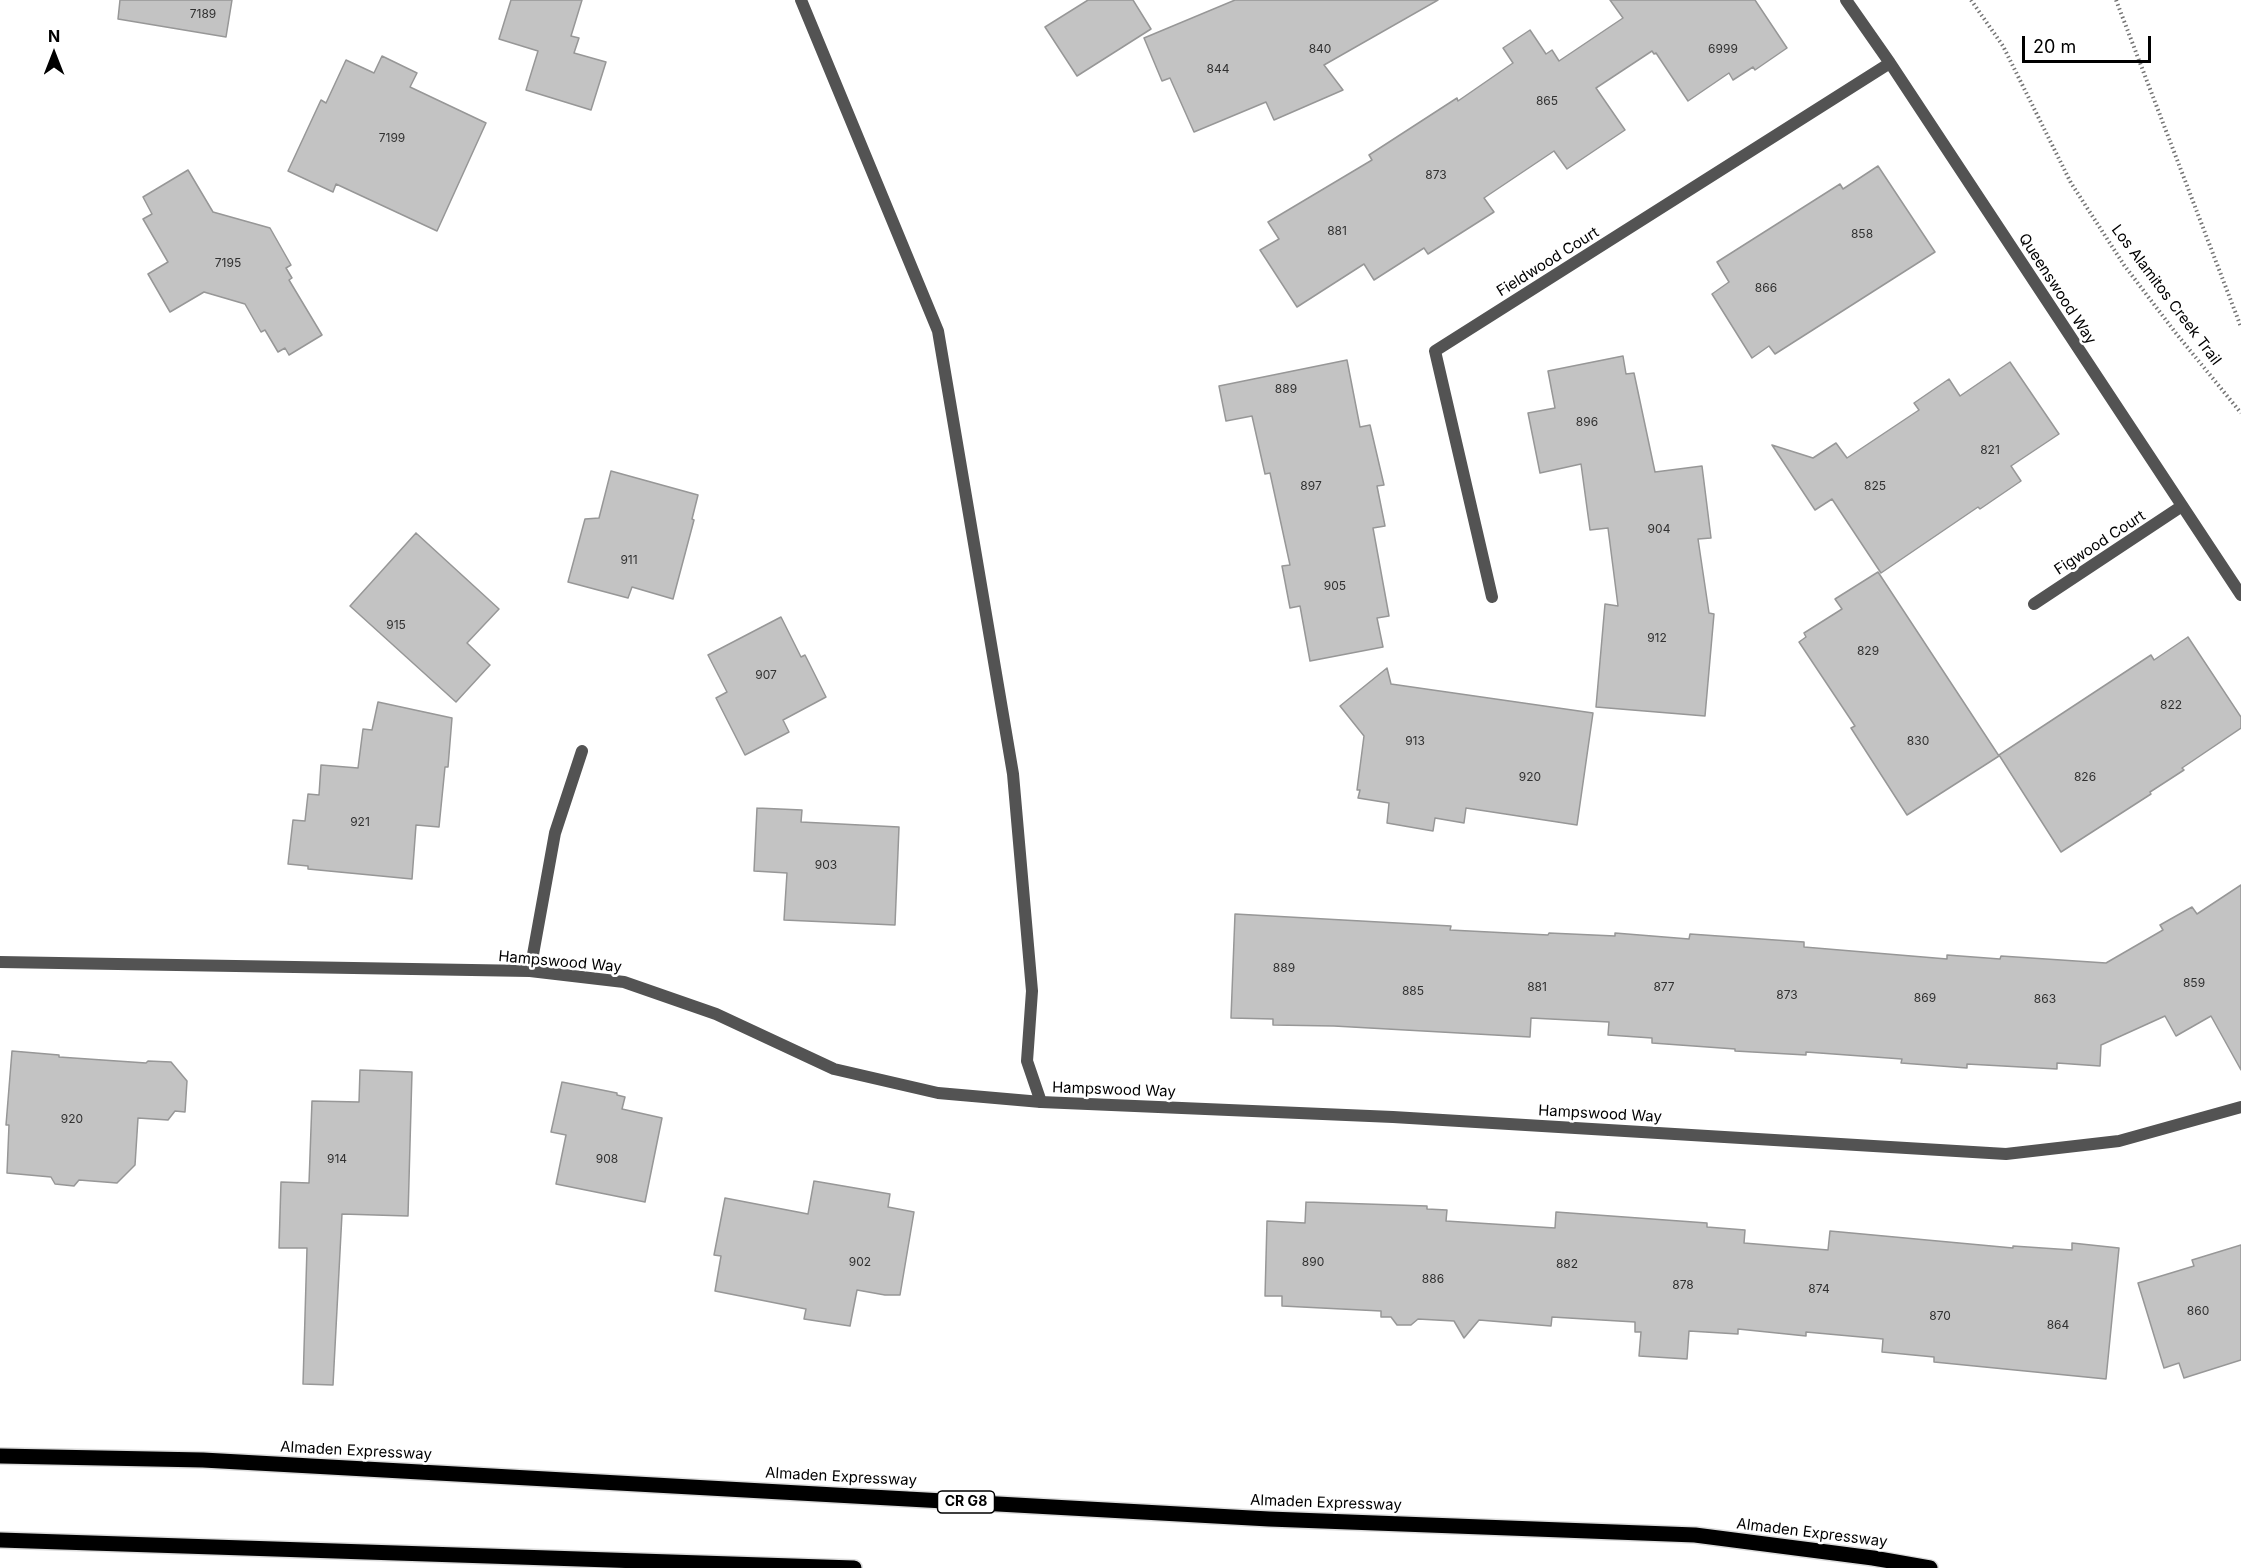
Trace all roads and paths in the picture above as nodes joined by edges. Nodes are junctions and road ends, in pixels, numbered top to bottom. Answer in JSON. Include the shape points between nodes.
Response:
{"nodes":[{"id":1,"x":801,"y":0,"type":"edge"},
{"id":2,"x":1846,"y":0,"type":"edge"},
{"id":3,"x":1971,"y":0,"type":"edge"},
{"id":4,"x":2116,"y":0,"type":"edge"},
{"id":5,"x":1890,"y":63,"type":"junction"},
{"id":6,"x":2241,"y":327,"type":"edge"},
{"id":7,"x":2241,"y":413,"type":"edge"},
{"id":8,"x":2182,"y":506,"type":"junction"},
{"id":9,"x":2241,"y":595,"type":"edge"},
{"id":10,"x":1492,"y":597,"type":"dead end"},
{"id":11,"x":2034,"y":604,"type":"dead end"},
{"id":12,"x":582,"y":751,"type":"dead end"},
{"id":13,"x":0,"y":962,"type":"edge"},
{"id":14,"x":530,"y":971,"type":"junction"},
{"id":15,"x":1041,"y":1102,"type":"junction"},
{"id":16,"x":2241,"y":1107,"type":"edge"},
{"id":17,"x":0,"y":1456,"type":"edge"},
{"id":18,"x":0,"y":1540,"type":"edge"},
{"id":19,"x":854,"y":1568,"type":"edge"},
{"id":20,"x":1930,"y":1568,"type":"edge"}],
"edges":[{"from":1,"to":15,"type":"street","via":[[938,331],[1013,774],[1032,991],[1027,1061]]},
{"from":2,"to":5,"type":"street","name":"Queenswood Way"},
{"from":3,"to":7,"type":"path","name":"Los Alamitos Creek Trail","via":[[2003,46],[2071,183],[2124,264]]},
{"from":4,"to":6,"type":"path"},
{"from":5,"to":8,"type":"street","name":"Queenswood Way"},
{"from":5,"to":10,"type":"street","name":"Fieldwood Court","via":[[1435,351]]},
{"from":8,"to":9,"type":"street","name":"Queenswood Way"},
{"from":8,"to":11,"type":"street","name":"Figwood Court"},
{"from":12,"to":14,"type":"street","via":[[555,833]]},
{"from":13,"to":14,"type":"street","name":"Hampswood Way"},
{"from":14,"to":15,"type":"street","name":"Hampswood Way","via":[[624,982],[716,1014],[834,1069],[938,1093]]},
{"from":15,"to":16,"type":"street","name":"Hampswood Way","via":[[1393,1117],[2006,1154],[2119,1141]]},
{"from":17,"to":20,"type":"main road","name":"Almaden Expressway","number":"CR G8","via":[[203,1460],[1269,1519],[1695,1535]]},
{"from":18,"to":19,"type":"main road"}]}
